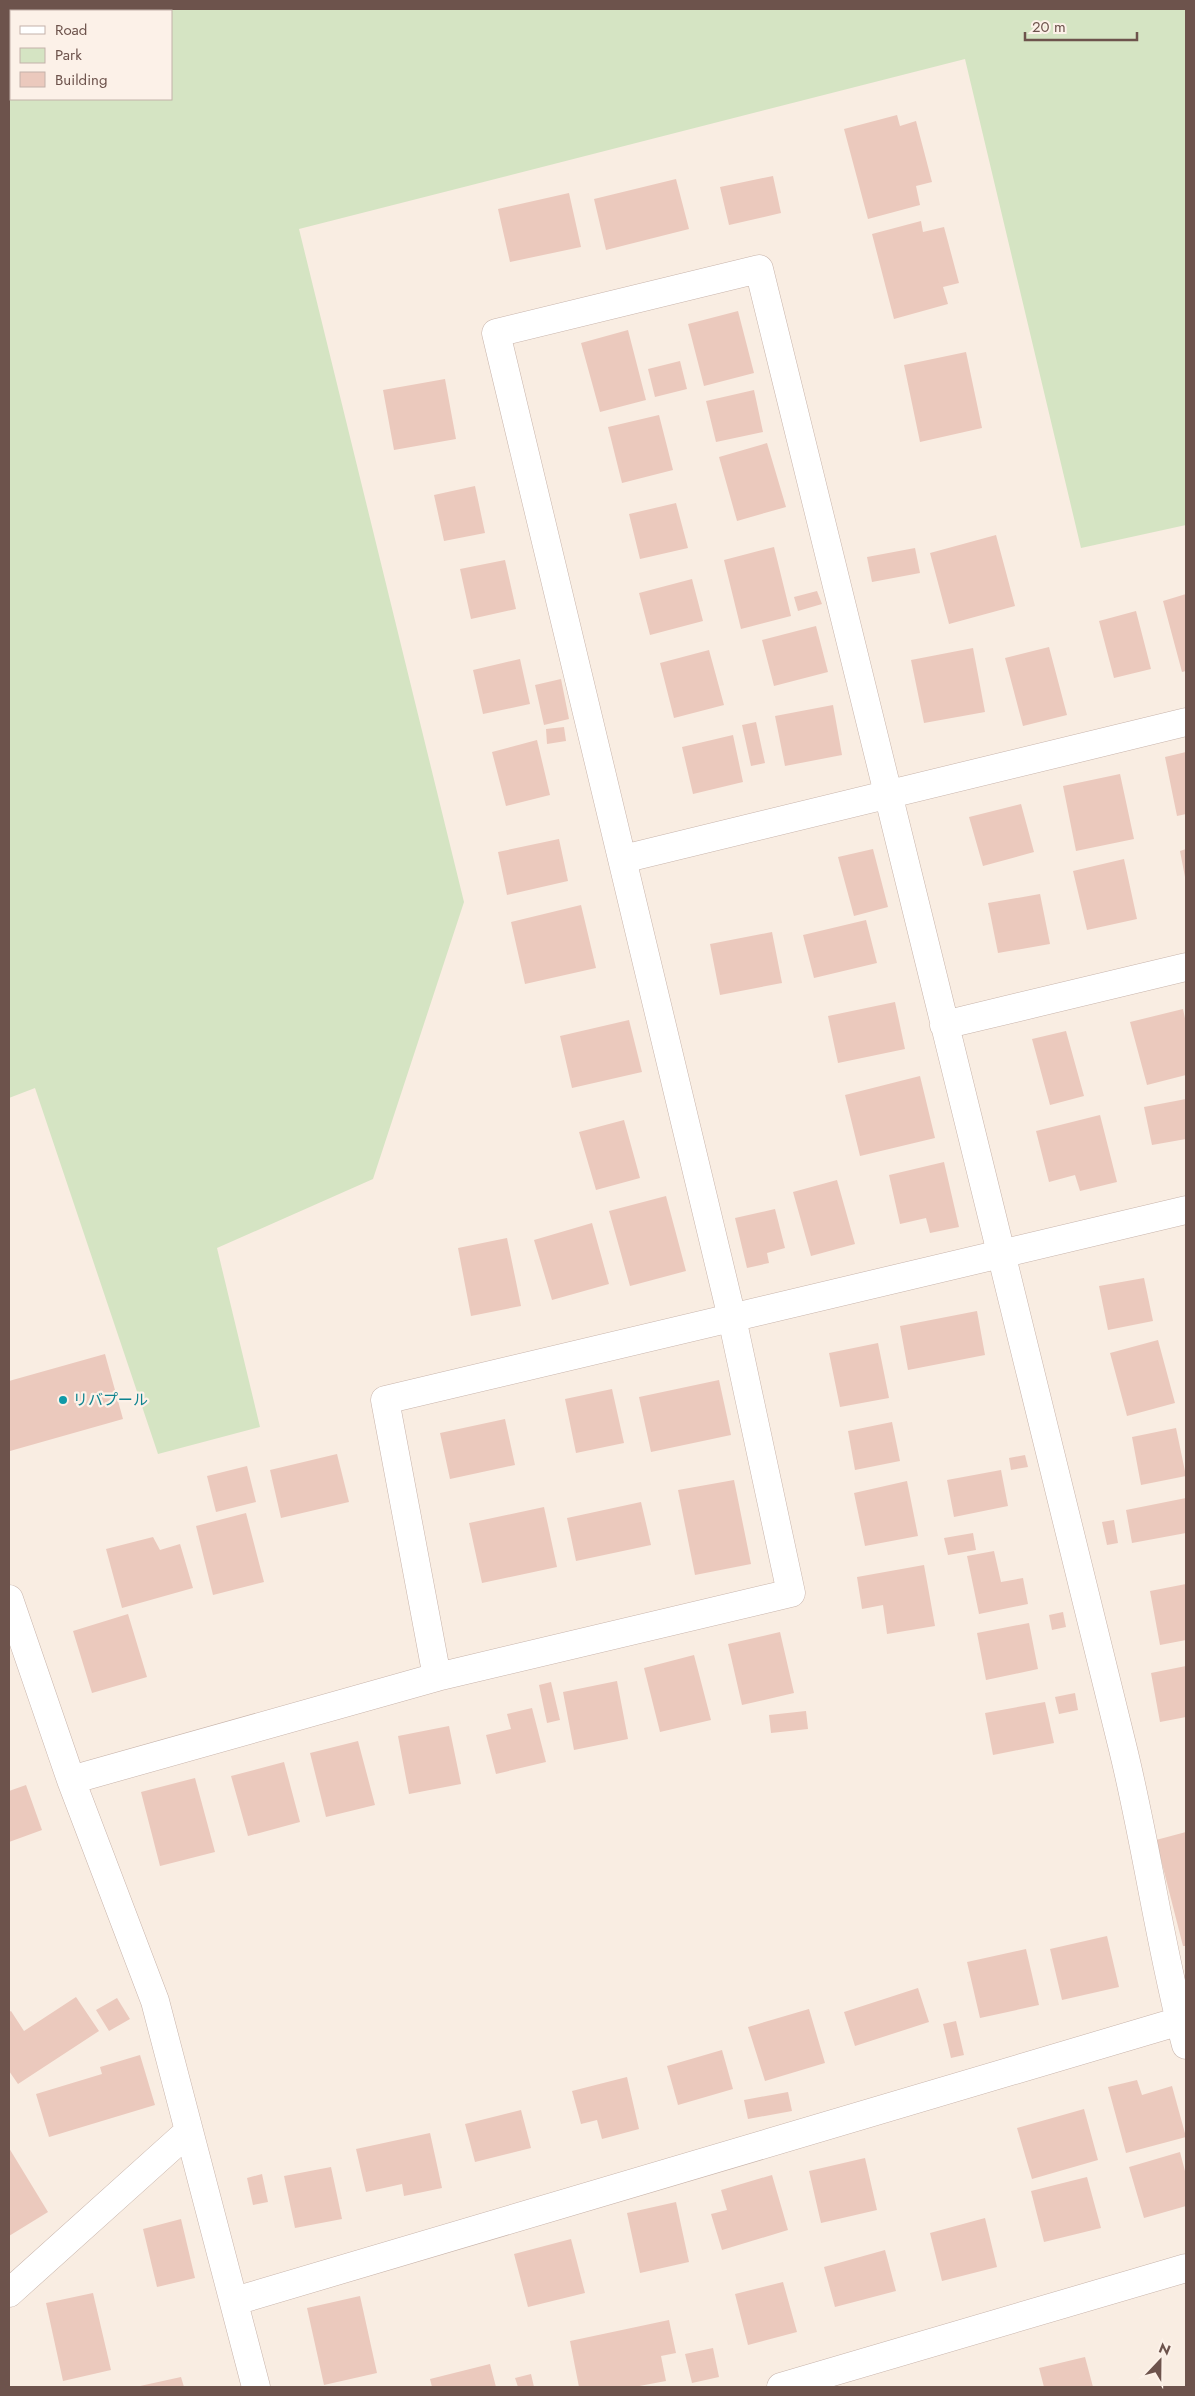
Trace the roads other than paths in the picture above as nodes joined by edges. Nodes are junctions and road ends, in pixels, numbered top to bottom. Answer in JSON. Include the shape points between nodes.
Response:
{"nodes":[{"id":1,"x":1186,"y":722,"type":"edge"},
{"id":2,"x":890,"y":793,"type":"junction"},
{"id":3,"x":623,"y":859,"type":"junction"},
{"id":4,"x":1186,"y":967,"type":"edge"},
{"id":5,"x":944,"y":1025,"type":"junction"},
{"id":6,"x":1186,"y":1210,"type":"edge"},
{"id":7,"x":1000,"y":1255,"type":"junction"},
{"id":8,"x":732,"y":1318,"type":"junction"},
{"id":9,"x":9,"y":1599,"type":"edge"},
{"id":10,"x":437,"y":1677,"type":"junction"},
{"id":11,"x":71,"y":1780,"type":"junction"},
{"id":12,"x":1183,"y":2033,"type":"edge"},
{"id":13,"x":188,"y":2132,"type":"junction"},
{"id":14,"x":1186,"y":2268,"type":"edge"},
{"id":15,"x":9,"y":2293,"type":"edge"},
{"id":16,"x":235,"y":2301,"type":"junction"},
{"id":17,"x":256,"y":2387,"type":"edge"},
{"id":18,"x":782,"y":2387,"type":"edge"}],
"edges":[{"from":1,"to":2,"type":"street"},
{"from":2,"to":3,"type":"street"},
{"from":2,"to":3,"type":"street","via":[[759,269],[496,333]]},
{"from":2,"to":5,"type":"street"},
{"from":3,"to":8,"type":"street"},
{"from":4,"to":5,"type":"street"},
{"from":5,"to":7,"type":"street"},
{"from":6,"to":7,"type":"street"},
{"from":7,"to":8,"type":"street"},
{"from":7,"to":12,"type":"street","via":[[1136,1801]]},
{"from":8,"to":10,"type":"street","via":[[385,1400]]},
{"from":8,"to":10,"type":"street","via":[[791,1592]]},
{"from":9,"to":11,"type":"street"},
{"from":10,"to":11,"type":"street"},
{"from":11,"to":13,"type":"street","via":[[155,2001]]},
{"from":12,"to":16,"type":"street"},
{"from":13,"to":15,"type":"street"},
{"from":13,"to":16,"type":"street"},
{"from":14,"to":18,"type":"street"},
{"from":16,"to":17,"type":"street"}]}
